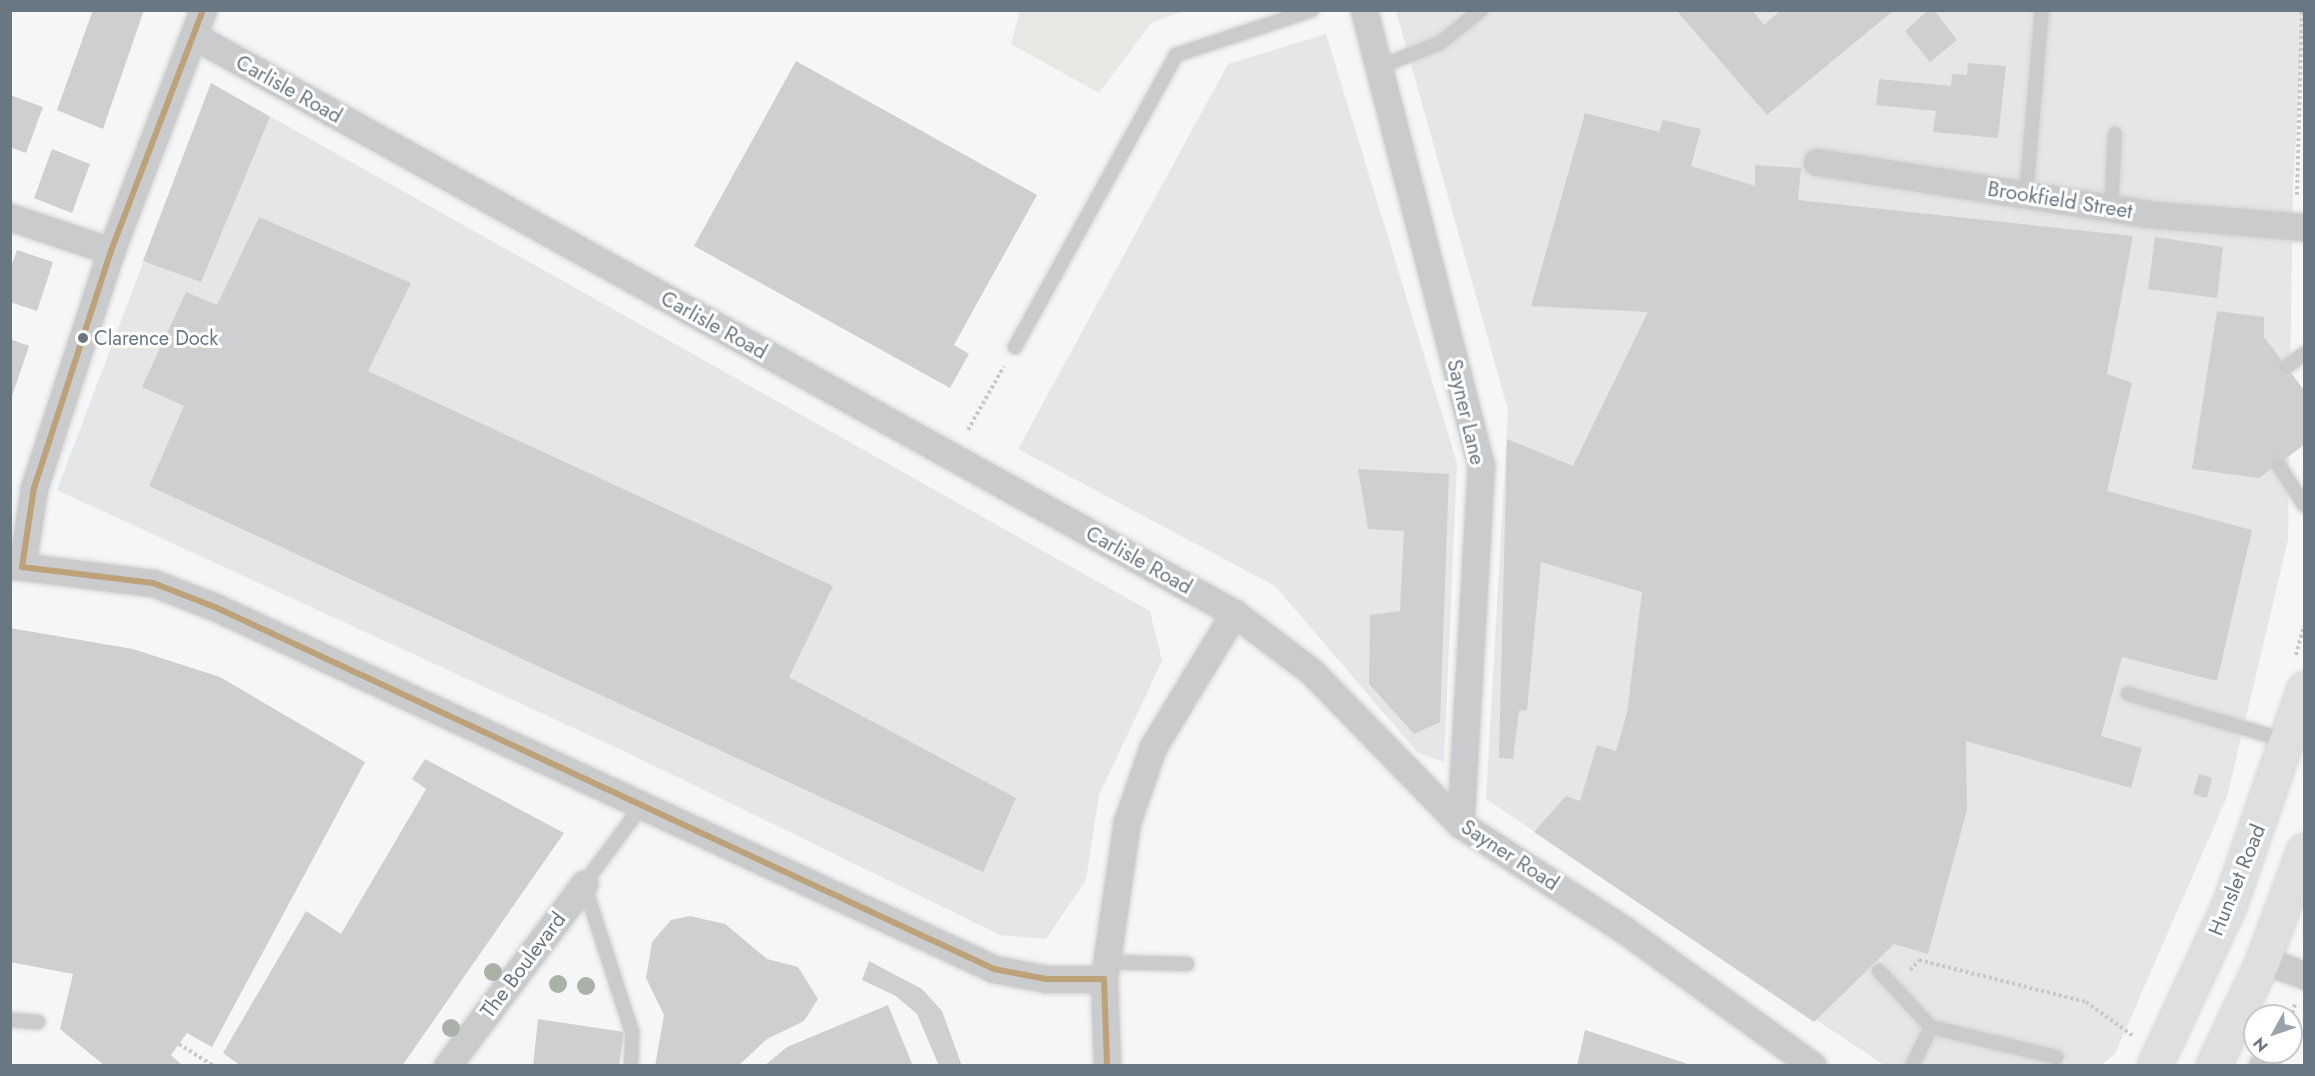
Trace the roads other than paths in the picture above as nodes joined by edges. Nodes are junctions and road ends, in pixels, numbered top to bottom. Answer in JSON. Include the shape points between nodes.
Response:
{"nodes":[{"id":1,"x":203,"y":10,"type":"edge"},
{"id":2,"x":1312,"y":10,"type":"edge"},
{"id":3,"x":1364,"y":10,"type":"edge"},
{"id":4,"x":1481,"y":10,"type":"edge"},
{"id":5,"x":2042,"y":10,"type":"edge"},
{"id":6,"x":194,"y":36,"type":"junction"},
{"id":7,"x":1379,"y":67,"type":"junction"},
{"id":8,"x":2115,"y":134,"type":"dead end"},
{"id":9,"x":1817,"y":162,"type":"dead end"},
{"id":10,"x":2026,"y":195,"type":"junction"},
{"id":11,"x":2111,"y":208,"type":"junction"},
{"id":12,"x":10,"y":217,"type":"edge"},
{"id":13,"x":2304,"y":227,"type":"edge"},
{"id":14,"x":111,"y":251,"type":"junction"},
{"id":15,"x":1015,"y":347,"type":"road end"},
{"id":16,"x":2304,"y":354,"type":"edge"},
{"id":17,"x":2286,"y":367,"type":"dead end"},
{"id":18,"x":2278,"y":465,"type":"dead end"},
{"id":19,"x":2304,"y":505,"type":"edge"},
{"id":20,"x":16,"y":566,"type":"edge"},
{"id":21,"x":1234,"y":613,"type":"junction"},
{"id":22,"x":2304,"y":689,"type":"edge"},
{"id":23,"x":2128,"y":694,"type":"dead end"},
{"id":24,"x":2290,"y":742,"type":"junction"},
{"id":25,"x":643,"y":804,"type":"junction"},
{"id":26,"x":1460,"y":824,"type":"junction"},
{"id":27,"x":2304,"y":850,"type":"edge"},
{"id":28,"x":592,"y":874,"type":"junction"},
{"id":29,"x":2263,"y":960,"type":"junction"},
{"id":30,"x":1187,"y":964,"type":"dead end"},
{"id":31,"x":1105,"y":970,"type":"junction"},
{"id":32,"x":1879,"y":971,"type":"dead end"},
{"id":33,"x":2304,"y":975,"type":"edge"},
{"id":34,"x":10,"y":1020,"type":"edge"},
{"id":35,"x":38,"y":1022,"type":"dead end"},
{"id":36,"x":1931,"y":1028,"type":"junction"},
{"id":37,"x":2148,"y":1054,"type":"edge"},
{"id":38,"x":2056,"y":1057,"type":"dead end"},
{"id":39,"x":447,"y":1065,"type":"edge"},
{"id":40,"x":631,"y":1065,"type":"edge"},
{"id":41,"x":1107,"y":1065,"type":"edge"},
{"id":42,"x":1813,"y":1065,"type":"edge"},
{"id":43,"x":1912,"y":1065,"type":"edge"},
{"id":44,"x":2213,"y":1065,"type":"edge"}],
"edges":[{"from":1,"to":6,"type":"street"},
{"from":2,"to":15,"type":"lane","via":[[1176,55]]},
{"from":3,"to":7,"type":"street","name":"Sayner Lane"},
{"from":4,"to":7,"type":"lane","via":[[1440,43]]},
{"from":5,"to":10,"type":"lane"},
{"from":6,"to":14,"type":"street"},
{"from":6,"to":21,"type":"street","name":"Carlisle Road"},
{"from":7,"to":26,"type":"street","name":"Sayner Lane","via":[[1481,465]]},
{"from":8,"to":11,"type":"lane"},
{"from":9,"to":10,"type":"street","name":"Brookfield Street"},
{"from":10,"to":11,"type":"street","name":"Brookfield Street"},
{"from":11,"to":13,"type":"street","name":"Brookfield Street"},
{"from":12,"to":14,"type":"street"},
{"from":14,"to":20,"type":"street","via":[[34,488]]},
{"from":16,"to":17,"type":"lane"},
{"from":18,"to":19,"type":"lane"},
{"from":20,"to":25,"type":"street","via":[[163,587]]},
{"from":21,"to":26,"type":"street","name":"Sayner Road","via":[[1312,672]]},
{"from":21,"to":31,"type":"street","via":[[1153,747],[1127,822]]},
{"from":22,"to":24,"type":"main road","name":"Hunslet Road"},
{"from":23,"to":24,"type":"lane"},
{"from":24,"to":37,"type":"main road","name":"Hunslet Road","via":[[2229,905]]},
{"from":25,"to":28,"type":"lane"},
{"from":25,"to":31,"type":"street","via":[[993,969],[1046,979]]},
{"from":26,"to":42,"type":"street","name":"Sayner Road","via":[[1623,929]]},
{"from":27,"to":29,"type":"main road"},
{"from":28,"to":39,"type":"street","name":"The Boulevard"},
{"from":28,"to":40,"type":"lane","via":[[632,1032]]},
{"from":29,"to":33,"type":"street"},
{"from":29,"to":44,"type":"main road"},
{"from":30,"to":31,"type":"lane"},
{"from":31,"to":41,"type":"street"},
{"from":32,"to":36,"type":"lane"},
{"from":34,"to":35,"type":"lane"},
{"from":36,"to":38,"type":"lane"},
{"from":36,"to":43,"type":"lane"}]}
